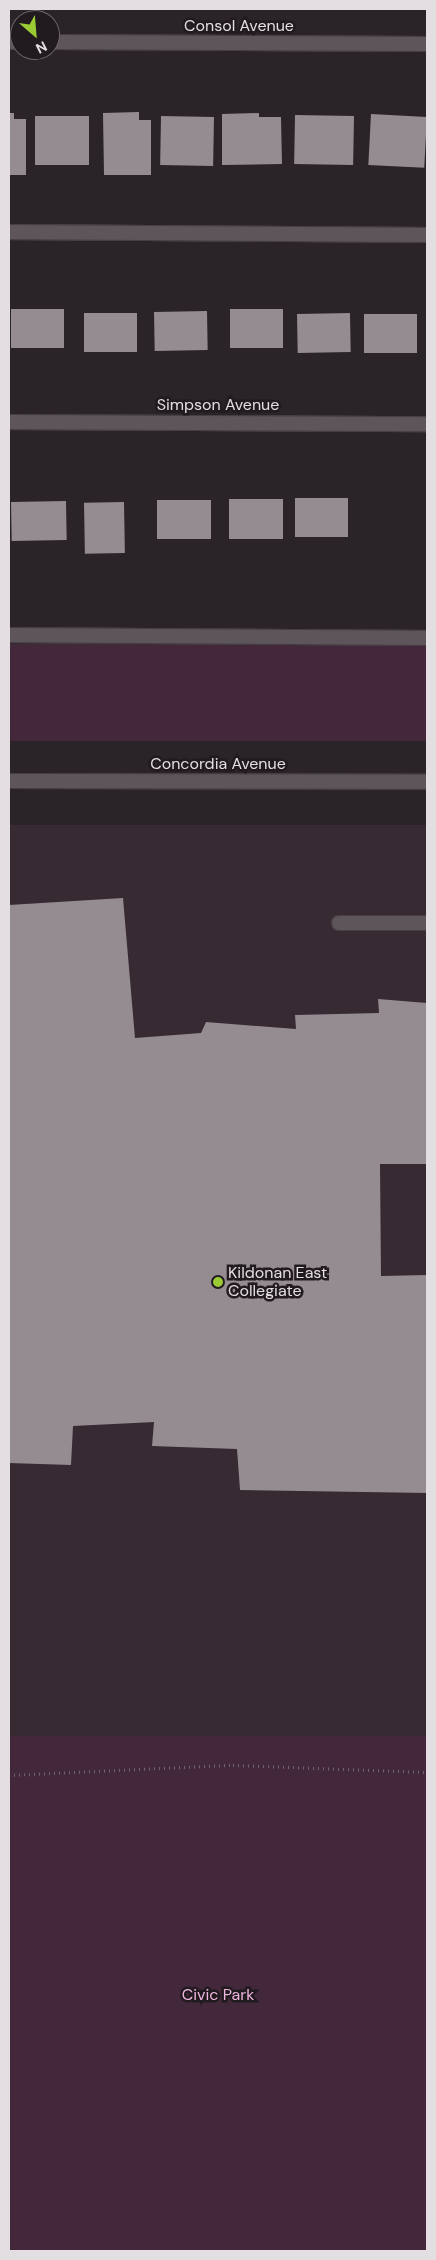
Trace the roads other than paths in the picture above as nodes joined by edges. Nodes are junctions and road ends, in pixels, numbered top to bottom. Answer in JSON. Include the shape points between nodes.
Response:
{"nodes":[{"id":1,"x":60,"y":42,"type":"edge"},
{"id":2,"x":427,"y":44,"type":"edge"},
{"id":3,"x":9,"y":232,"type":"edge"},
{"id":4,"x":427,"y":235,"type":"edge"},
{"id":5,"x":9,"y":422,"type":"edge"},
{"id":6,"x":427,"y":424,"type":"edge"},
{"id":7,"x":9,"y":635,"type":"edge"},
{"id":8,"x":427,"y":638,"type":"edge"},
{"id":9,"x":9,"y":781,"type":"edge"},
{"id":10,"x":427,"y":782,"type":"edge"},
{"id":11,"x":339,"y":923,"type":"dead end"},
{"id":12,"x":427,"y":923,"type":"edge"}],
"edges":[{"from":1,"to":2,"type":"street","name":"Consol Avenue"},
{"from":3,"to":4,"type":"street"},
{"from":5,"to":6,"type":"street","name":"Simpson Avenue"},
{"from":7,"to":8,"type":"street"},
{"from":9,"to":10,"type":"street","name":"Concordia Avenue"},
{"from":11,"to":12,"type":"street"}]}
